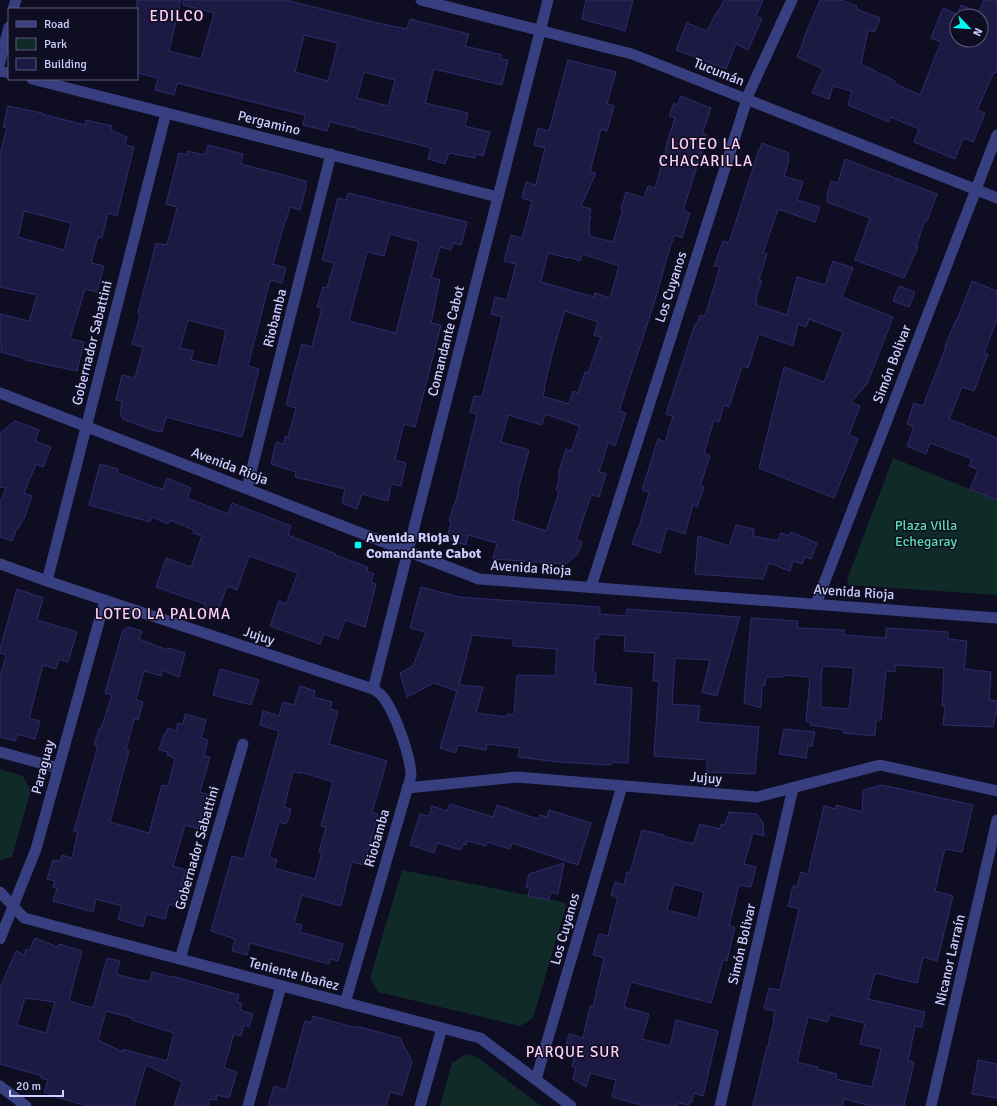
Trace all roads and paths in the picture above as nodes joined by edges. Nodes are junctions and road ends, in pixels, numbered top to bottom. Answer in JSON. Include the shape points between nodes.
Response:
{"nodes":[{"id":1,"x":421,"y":0,"type":"edge"},
{"id":2,"x":548,"y":0,"type":"edge"},
{"id":3,"x":792,"y":0,"type":"edge"},
{"id":4,"x":540,"y":30,"type":"junction"},
{"id":5,"x":8,"y":31,"type":"edge"},
{"id":6,"x":0,"y":62,"type":"edge"},
{"id":7,"x":36,"y":80,"type":"edge"},
{"id":8,"x":747,"y":99,"type":"junction"},
{"id":9,"x":166,"y":113,"type":"junction"},
{"id":10,"x":997,"y":135,"type":"edge"},
{"id":11,"x":332,"y":154,"type":"junction"},
{"id":12,"x":976,"y":189,"type":"junction"},
{"id":13,"x":498,"y":197,"type":"junction"},
{"id":14,"x":997,"y":198,"type":"edge"},
{"id":15,"x":0,"y":393,"type":"edge"},
{"id":16,"x":87,"y":426,"type":"junction"},
{"id":17,"x":247,"y":488,"type":"junction"},
{"id":18,"x":408,"y":551,"type":"junction"},
{"id":19,"x":0,"y":564,"type":"edge"},
{"id":20,"x":47,"y":582,"type":"junction"},
{"id":21,"x":591,"y":587,"type":"junction"},
{"id":22,"x":104,"y":600,"type":"junction"},
{"id":23,"x":816,"y":604,"type":"junction"},
{"id":24,"x":997,"y":618,"type":"edge"},
{"id":25,"x":373,"y":689,"type":"junction"},
{"id":26,"x":243,"y":744,"type":"dead end"},
{"id":27,"x":0,"y":752,"type":"edge"},
{"id":28,"x":58,"y":768,"type":"junction"},
{"id":29,"x":622,"y":786,"type":"junction"},
{"id":30,"x":407,"y":788,"type":"junction"},
{"id":31,"x":793,"y":788,"type":"junction"},
{"id":32,"x":997,"y":790,"type":"edge"},
{"id":33,"x":997,"y":820,"type":"edge"},
{"id":34,"x":0,"y":892,"type":"edge"},
{"id":35,"x":13,"y":906,"type":"junction"},
{"id":36,"x":0,"y":939,"type":"edge"},
{"id":37,"x":180,"y":959,"type":"junction"},
{"id":38,"x":282,"y":986,"type":"junction"},
{"id":39,"x":345,"y":1003,"type":"junction"},
{"id":40,"x":442,"y":1028,"type":"junction"},
{"id":41,"x":536,"y":1080,"type":"junction"},
{"id":42,"x":0,"y":1086,"type":"edge"},
{"id":43,"x":26,"y":1106,"type":"edge"},
{"id":44,"x":248,"y":1106,"type":"edge"},
{"id":45,"x":420,"y":1106,"type":"edge"},
{"id":46,"x":571,"y":1106,"type":"edge"},
{"id":47,"x":720,"y":1106,"type":"edge"},
{"id":48,"x":931,"y":1106,"type":"edge"}],
"edges":[{"from":1,"to":4,"type":"street","name":"Tucumán"},
{"from":2,"to":4,"type":"street","name":"Comandante Cabot"},
{"from":3,"to":8,"type":"street","name":"Los Cuyanos"},
{"from":4,"to":8,"type":"street","name":"Tucumán","via":[[632,54]]},
{"from":4,"to":13,"type":"street","name":"Comandante Cabot"},
{"from":5,"to":6,"type":"street"},
{"from":7,"to":9,"type":"street","name":"Pergamino"},
{"from":8,"to":12,"type":"street","name":"Tucumán"},
{"from":8,"to":21,"type":"street","name":"Los Cuyanos"},
{"from":9,"to":11,"type":"street","name":"Pergamino"},
{"from":9,"to":16,"type":"street","name":"Gobernador Sabattini"},
{"from":10,"to":12,"type":"street","name":"Simón Bolivar"},
{"from":11,"to":13,"type":"street","name":"Pergamino"},
{"from":11,"to":17,"type":"street","name":"Riobamba"},
{"from":12,"to":14,"type":"street","name":"Tucumán"},
{"from":12,"to":23,"type":"street","name":"Simón Bolivar"},
{"from":13,"to":18,"type":"street","name":"Comandante Cabot"},
{"from":15,"to":16,"type":"street","name":"Avenida Rioja"},
{"from":16,"to":17,"type":"street","name":"Avenida Rioja"},
{"from":16,"to":20,"type":"street","name":"Gobernador Sabattini"},
{"from":17,"to":18,"type":"street","name":"Avenida Rioja"},
{"from":18,"to":21,"type":"street","name":"Avenida Rioja","via":[[479,579]]},
{"from":18,"to":25,"type":"street","name":"Comandante Cabot"},
{"from":19,"to":20,"type":"street","name":"Jujuy"},
{"from":20,"to":22,"type":"street","name":"Jujuy"},
{"from":21,"to":23,"type":"street","name":"Avenida Rioja"},
{"from":22,"to":25,"type":"street","name":"Jujuy"},
{"from":22,"to":28,"type":"street","name":"Paraguay"},
{"from":23,"to":24,"type":"street","name":"Avenida Rioja"},
{"from":25,"to":30,"type":"street","name":"Riobamba","via":[[384,699],[392,713],[403,742],[411,772]]},
{"from":26,"to":37,"type":"street","name":"Gobernador Sabattini"},
{"from":27,"to":28,"type":"street"},
{"from":28,"to":35,"type":"street","name":"Paraguay","via":[[36,850]]},
{"from":29,"to":30,"type":"street","name":"Jujuy","via":[[517,777]]},
{"from":29,"to":31,"type":"street","name":"Jujuy","via":[[757,797]]},
{"from":29,"to":41,"type":"street","name":"Los Cuyanos"},
{"from":30,"to":39,"type":"street","name":"Riobamba"},
{"from":31,"to":32,"type":"street","name":"Jujuy","via":[[880,765]]},
{"from":31,"to":47,"type":"street","name":"Simón Bolivar"},
{"from":33,"to":48,"type":"street","name":"Nicanor Larraín"},
{"from":34,"to":35,"type":"street","name":"Teniente Ibañez"},
{"from":35,"to":36,"type":"street","name":"Paraguay"},
{"from":35,"to":37,"type":"street","name":"Teniente Ibañez","via":[[24,918]]},
{"from":37,"to":38,"type":"street","name":"Teniente Ibañez"},
{"from":38,"to":39,"type":"street","name":"Teniente Ibañez"},
{"from":38,"to":44,"type":"street"},
{"from":39,"to":40,"type":"street","name":"Teniente Ibañez"},
{"from":40,"to":41,"type":"street","name":"Teniente Ibañez","via":[[480,1038]]},
{"from":40,"to":45,"type":"street"},
{"from":41,"to":46,"type":"street","name":"Teniente Ibañez"},
{"from":42,"to":43,"type":"street"}]}
